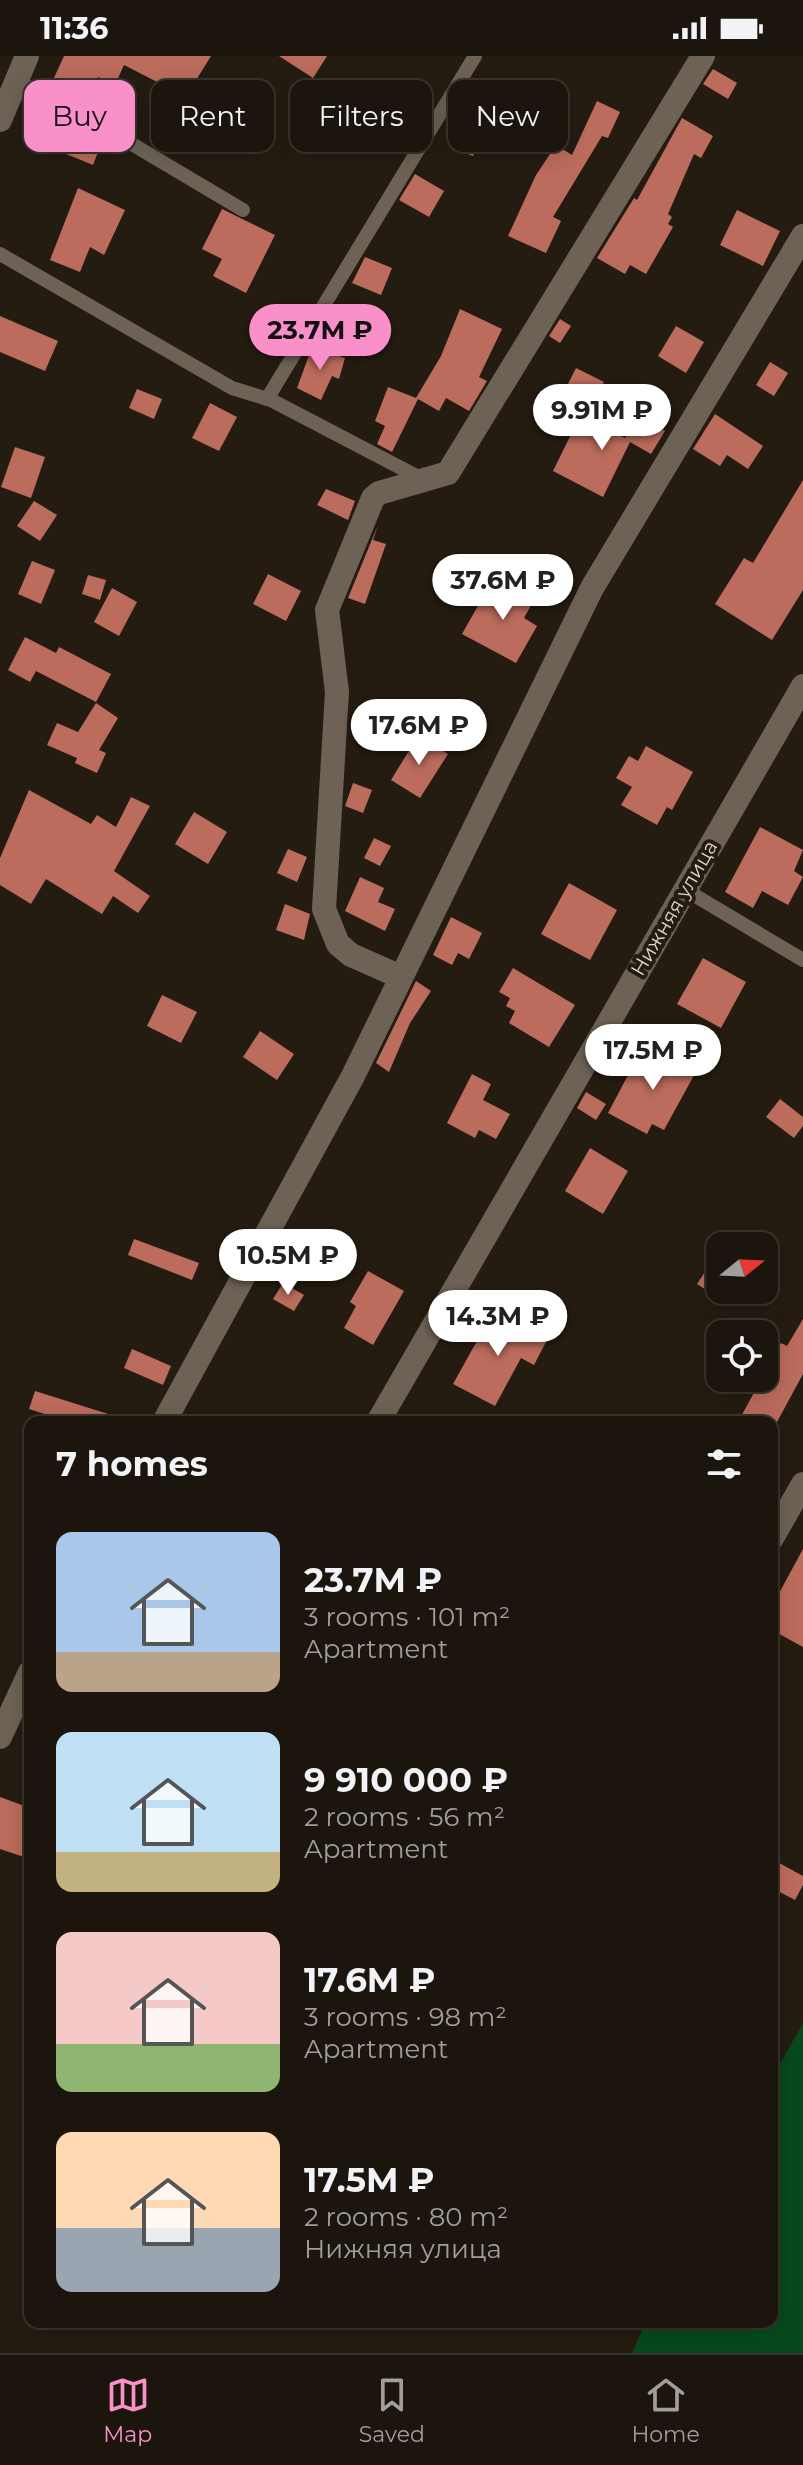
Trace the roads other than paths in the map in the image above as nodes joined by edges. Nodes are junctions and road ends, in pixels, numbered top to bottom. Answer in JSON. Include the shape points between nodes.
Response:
{"nodes":[{"id":1,"x":27,"y":56,"type":"edge"},
{"id":2,"x":475,"y":56,"type":"edge"},
{"id":3,"x":703,"y":56,"type":"edge"},
{"id":4,"x":16,"y":81,"type":"junction"},
{"id":5,"x":0,"y":120,"type":"edge"},
{"id":6,"x":243,"y":210,"type":"dead end"},
{"id":7,"x":803,"y":236,"type":"edge"},
{"id":8,"x":0,"y":254,"type":"edge"},
{"id":9,"x":267,"y":399,"type":"junction"},
{"id":10,"x":426,"y":481,"type":"junction"},
{"id":11,"x":803,"y":686,"type":"edge"},
{"id":12,"x":684,"y":889,"type":"junction"},
{"id":13,"x":803,"y":960,"type":"edge"},
{"id":14,"x":401,"y":977,"type":"junction"},
{"id":15,"x":167,"y":1416,"type":"edge"},
{"id":16,"x":381,"y":1416,"type":"edge"},
{"id":17,"x":803,"y":1484,"type":"edge"},
{"id":18,"x":778,"y":1528,"type":"edge"},
{"id":19,"x":24,"y":1685,"type":"edge"},
{"id":20,"x":0,"y":1737,"type":"edge"}],
"edges":[{"from":1,"to":4,"type":"street"},
{"from":2,"to":9,"type":"lane"},
{"from":3,"to":10,"type":"street","via":[[464,451],[448,473]]},
{"from":4,"to":5,"type":"street"},
{"from":4,"to":6,"type":"lane"},
{"from":7,"to":14,"type":"street","via":[[592,588]]},
{"from":8,"to":9,"type":"lane","via":[[232,388]]},
{"from":9,"to":10,"type":"lane"},
{"from":10,"to":14,"type":"street","via":[[373,498],[327,610],[337,692],[324,909],[338,944]]},
{"from":11,"to":12,"type":"street","name":"Нижняя улица"},
{"from":12,"to":13,"type":"lane"},
{"from":12,"to":16,"type":"street","name":"Нижняя улица"},
{"from":14,"to":15,"type":"street","via":[[353,1076]]},
{"from":17,"to":18,"type":"street"},
{"from":19,"to":20,"type":"street"}]}
